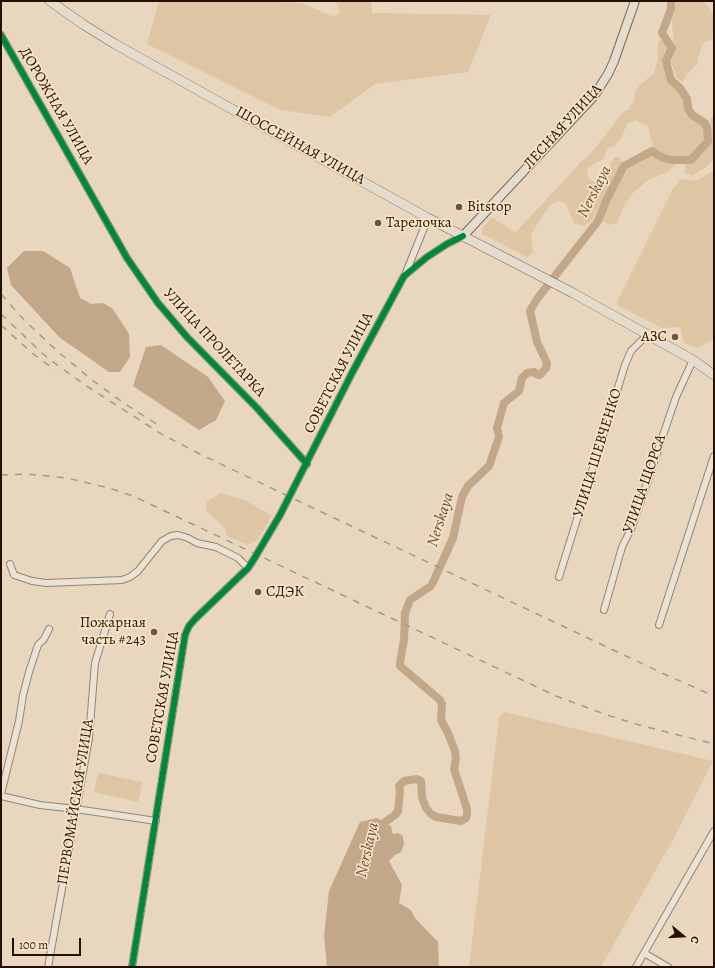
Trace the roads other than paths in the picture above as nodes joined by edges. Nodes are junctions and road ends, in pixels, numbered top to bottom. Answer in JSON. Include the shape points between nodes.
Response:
{"nodes":[{"id":1,"x":49,"y":1,"type":"edge"},
{"id":2,"x":634,"y":1,"type":"edge"},
{"id":3,"x":1,"y":35,"type":"edge"},
{"id":4,"x":90,"y":191,"type":"joint"},
{"id":5,"x":428,"y":218,"type":"junction"},
{"id":6,"x":463,"y":236,"type":"junction"},
{"id":7,"x":404,"y":276,"type":"junction"},
{"id":8,"x":648,"y":335,"type":"junction"},
{"id":9,"x":693,"y":360,"type":"junction"},
{"id":10,"x":714,"y":375,"type":"edge"},
{"id":11,"x":714,"y":456,"type":"edge"},
{"id":12,"x":306,"y":464,"type":"junction"},
{"id":13,"x":10,"y":564,"type":"dead end"},
{"id":14,"x":248,"y":568,"type":"junction"},
{"id":15,"x":560,"y":577,"type":"dead end"},
{"id":16,"x":604,"y":610,"type":"dead end"},
{"id":17,"x":110,"y":614,"type":"dead end"},
{"id":18,"x":659,"y":625,"type":"dead end"},
{"id":19,"x":50,"y":629,"type":"dead end"},
{"id":20,"x":1,"y":795,"type":"edge"},
{"id":21,"x":76,"y":809,"type":"junction"},
{"id":22,"x":156,"y":821,"type":"junction"},
{"id":23,"x":714,"y":831,"type":"edge"},
{"id":24,"x":644,"y":953,"type":"junction"},
{"id":25,"x":48,"y":967,"type":"edge"},
{"id":26,"x":132,"y":967,"type":"edge"},
{"id":27,"x":636,"y":967,"type":"edge"},
{"id":28,"x":668,"y":967,"type":"edge"}],
"edges":[{"from":1,"to":5,"type":"highway","name":"ШОССЕЙНАЯ УЛИЦА","via":[[115,44]]},
{"from":2,"to":6,"type":"main road","name":"ЛЕСНАЯ УЛИЦА","via":[[614,60],[594,96]]},
{"from":3,"to":4,"type":"street","name":"ДОРОЖНАЯ УЛИЦА"},
{"from":4,"to":12,"type":"street","name":"УЛИЦА ПРОЛЕТАРКА","via":[[127,258],[158,303]]},
{"from":5,"to":6,"type":"highway","name":"ШОССЕЙНАЯ УЛИЦА"},
{"from":5,"to":7,"type":"street"},
{"from":6,"to":7,"type":"street","name":"СОВЕТСКАЯ УЛИЦА","via":[[442,247]]},
{"from":6,"to":8,"type":"highway","name":"ШОССЕЙНАЯ УЛИЦА"},
{"from":7,"to":12,"type":"street","name":"СОВЕТСКАЯ УЛИЦА"},
{"from":8,"to":9,"type":"highway","name":"ШОССЕЙНАЯ УЛИЦА"},
{"from":8,"to":15,"type":"street","name":"УЛИЦА ШЕВЧЕНКО","via":[[631,351],[625,364]]},
{"from":9,"to":10,"type":"highway","name":"ШОССЕЙНАЯ УЛИЦА"},
{"from":9,"to":16,"type":"street","name":"УЛИЦА ЩОРСА","via":[[676,397],[632,527],[622,548]]},
{"from":11,"to":18,"type":"street"},
{"from":12,"to":14,"type":"street","name":"СОВЕТСКАЯ УЛИЦА","via":[[280,515]]},
{"from":13,"to":14,"type":"street","via":[[14,575],[32,582],[122,580],[138,571],[162,541],[178,535],[216,547],[238,558]]},
{"from":14,"to":22,"type":"street","name":"СОВЕТСКАЯ УЛИЦА","via":[[203,610],[189,626],[185,635]]},
{"from":17,"to":21,"type":"street","name":"ПЕРВОМАЙСКАЯ УЛИЦА","via":[[96,663],[90,738]]},
{"from":19,"to":20,"type":"street","via":[[38,644],[29,672]]},
{"from":20,"to":21,"type":"street","via":[[40,805]]},
{"from":21,"to":22,"type":"street"},
{"from":21,"to":25,"type":"street","name":"ПЕРВОМАЙСКАЯ УЛИЦА"},
{"from":22,"to":26,"type":"street","name":"СОВЕТСКАЯ УЛИЦА"},
{"from":23,"to":24,"type":"street"},
{"from":24,"to":27,"type":"street"},
{"from":24,"to":28,"type":"street"}]}
